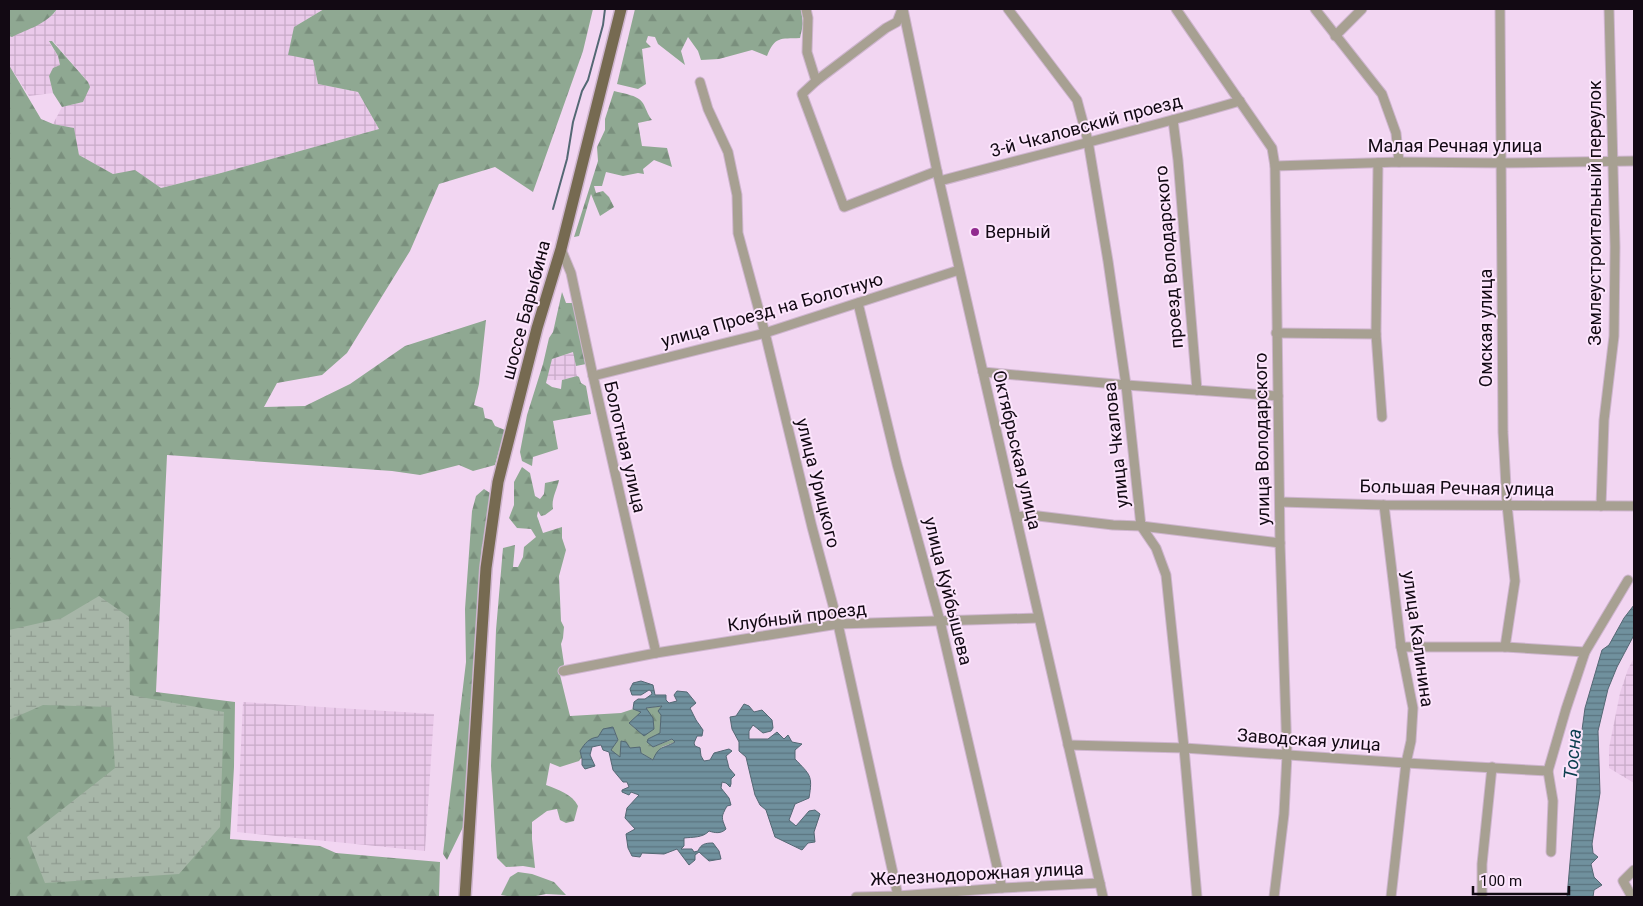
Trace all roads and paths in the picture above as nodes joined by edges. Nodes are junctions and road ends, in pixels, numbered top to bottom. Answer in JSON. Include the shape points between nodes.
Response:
{"nodes":[{"id":1,"x":621,"y":9,"type":"edge"},
{"id":2,"x":806,"y":9,"type":"edge"},
{"id":3,"x":903,"y":9,"type":"edge"},
{"id":4,"x":1008,"y":9,"type":"edge"},
{"id":5,"x":1176,"y":9,"type":"edge"},
{"id":6,"x":1315,"y":9,"type":"edge"},
{"id":7,"x":1362,"y":9,"type":"edge"},
{"id":8,"x":1500,"y":9,"type":"edge"},
{"id":9,"x":1609,"y":9,"type":"edge"},
{"id":10,"x":1335,"y":36,"type":"junction"},
{"id":11,"x":816,"y":81,"type":"junction"},
{"id":12,"x":700,"y":82,"type":"dead end"},
{"id":13,"x":1240,"y":100,"type":"junction"},
{"id":14,"x":1173,"y":120,"type":"junction"},
{"id":15,"x":1088,"y":141,"type":"junction"},
{"id":16,"x":1612,"y":161,"type":"junction"},
{"id":17,"x":1634,"y":161,"type":"edge"},
{"id":18,"x":1399,"y":162,"type":"junction"},
{"id":19,"x":1378,"y":163,"type":"junction"},
{"id":20,"x":1502,"y":163,"type":"junction"},
{"id":21,"x":1275,"y":166,"type":"junction"},
{"id":22,"x":937,"y":170,"type":"junction"},
{"id":23,"x":940,"y":181,"type":"junction"},
{"id":24,"x":561,"y":249,"type":"junction"},
{"id":25,"x":959,"y":270,"type":"junction"},
{"id":26,"x":858,"y":303,"type":"junction"},
{"id":27,"x":765,"y":333,"type":"junction"},
{"id":28,"x":1276,"y":333,"type":"junction"},
{"id":29,"x":1376,"y":334,"type":"junction"},
{"id":30,"x":983,"y":372,"type":"junction"},
{"id":31,"x":593,"y":376,"type":"junction"},
{"id":32,"x":1126,"y":385,"type":"junction"},
{"id":33,"x":1197,"y":390,"type":"junction"},
{"id":34,"x":1278,"y":396,"type":"junction"},
{"id":35,"x":1382,"y":417,"type":"dead end"},
{"id":36,"x":1280,"y":502,"type":"junction"},
{"id":37,"x":1384,"y":505,"type":"junction"},
{"id":38,"x":1507,"y":505,"type":"junction"},
{"id":39,"x":1601,"y":506,"type":"junction"},
{"id":40,"x":1634,"y":506,"type":"edge"},
{"id":41,"x":1017,"y":516,"type":"junction"},
{"id":42,"x":1141,"y":526,"type":"junction"},
{"id":43,"x":1280,"y":543,"type":"junction"},
{"id":44,"x":1628,"y":580,"type":"dead end"},
{"id":45,"x":1038,"y":618,"type":"junction"},
{"id":46,"x":940,"y":620,"type":"junction"},
{"id":47,"x":838,"y":624,"type":"junction"},
{"id":48,"x":1401,"y":647,"type":"junction"},
{"id":49,"x":1506,"y":647,"type":"junction"},
{"id":50,"x":1585,"y":652,"type":"junction"},
{"id":51,"x":656,"y":653,"type":"junction"},
{"id":52,"x":563,"y":671,"type":"dead end"},
{"id":53,"x":1068,"y":745,"type":"junction"},
{"id":54,"x":1184,"y":748,"type":"junction"},
{"id":55,"x":1287,"y":755,"type":"junction"},
{"id":56,"x":1406,"y":763,"type":"junction"},
{"id":57,"x":1492,"y":767,"type":"junction"},
{"id":58,"x":1548,"y":771,"type":"junction"},
{"id":59,"x":1552,"y":852,"type":"dead end"},
{"id":60,"x":1634,"y":870,"type":"edge"},
{"id":61,"x":1100,"y":884,"type":"junction"},
{"id":62,"x":1002,"y":888,"type":"junction"},
{"id":63,"x":898,"y":896,"type":"edge"},
{"id":64,"x":465,"y":897,"type":"edge"},
{"id":65,"x":856,"y":897,"type":"edge"},
{"id":66,"x":1103,"y":897,"type":"edge"},
{"id":67,"x":1197,"y":897,"type":"edge"},
{"id":68,"x":1274,"y":897,"type":"edge"},
{"id":69,"x":1391,"y":897,"type":"edge"},
{"id":70,"x":1482,"y":897,"type":"edge"},
{"id":71,"x":1632,"y":897,"type":"edge"}],
"edges":[{"from":1,"to":24,"type":"main road","name":"шоссе Барыбина"},
{"from":2,"to":11,"type":"street","via":[[807,52]]},
{"from":3,"to":11,"type":"street","via":[[897,22]]},
{"from":3,"to":22,"type":"street","name":"Октябрьская улица"},
{"from":4,"to":15,"type":"street","name":"улица Чкалова","via":[[1077,100]]},
{"from":5,"to":13,"type":"street","name":"улица Володарского"},
{"from":6,"to":10,"type":"street"},
{"from":7,"to":10,"type":"street"},
{"from":8,"to":20,"type":"street","name":"Омская улица"},
{"from":9,"to":16,"type":"street","name":"Землеустроительный переулок"},
{"from":10,"to":18,"type":"street","via":[[1382,94],[1396,133]]},
{"from":11,"to":22,"type":"street","via":[[802,94],[844,207]]},
{"from":12,"to":27,"type":"street","name":"улица Урицкого","via":[[708,109],[728,152],[737,195],[738,233]]},
{"from":13,"to":14,"type":"street","name":"3-й Чкаловский проезд"},
{"from":13,"to":21,"type":"street","name":"улица Володарского","via":[[1272,148]]},
{"from":14,"to":15,"type":"street","name":"3-й Чкаловский проезд"},
{"from":14,"to":33,"type":"street","name":"проезд Володарского"},
{"from":15,"to":23,"type":"street","name":"3-й Чкаловский проезд"},
{"from":15,"to":32,"type":"street","name":"улица Чкалова"},
{"from":16,"to":17,"type":"street","name":"Малая Речная улица"},
{"from":16,"to":20,"type":"street","name":"Малая Речная улица"},
{"from":16,"to":39,"type":"street","name":"Землеустроительный переулок","via":[[1614,336],[1604,420]]},
{"from":18,"to":19,"type":"street","name":"Малая Речная улица"},
{"from":18,"to":20,"type":"street","name":"Малая Речная улица"},
{"from":19,"to":21,"type":"street","name":"Малая Речная улица"},
{"from":19,"to":29,"type":"street"},
{"from":20,"to":38,"type":"street","name":"Омская улица","via":[[1503,432]]},
{"from":21,"to":28,"type":"street","name":"улица Володарского"},
{"from":22,"to":23,"type":"street","name":"Октябрьская улица"},
{"from":23,"to":25,"type":"street","name":"Октябрьская улица"},
{"from":24,"to":31,"type":"street","name":"Болотная улица","via":[[571,273]]},
{"from":24,"to":64,"type":"main road","name":"шоссе Барыбина","via":[[498,482],[486,568]]},
{"from":25,"to":26,"type":"street","name":"улица Проезд на Болотную"},
{"from":25,"to":30,"type":"street","name":"Октябрьская улица"},
{"from":26,"to":27,"type":"street","name":"улица Проезд на Болотную"},
{"from":26,"to":46,"type":"street","name":"улица Куйбышева","via":[[897,464]]},
{"from":27,"to":31,"type":"street","name":"улица Проезд на Болотную"},
{"from":27,"to":47,"type":"street","name":"улица Урицкого"},
{"from":28,"to":29,"type":"street"},
{"from":28,"to":34,"type":"street","name":"улица Володарского"},
{"from":29,"to":35,"type":"street"},
{"from":30,"to":32,"type":"street"},
{"from":30,"to":41,"type":"street","name":"Октябрьская улица"},
{"from":31,"to":51,"type":"street","name":"Болотная улица"},
{"from":32,"to":33,"type":"street"},
{"from":32,"to":42,"type":"street","name":"улица Чкалова"},
{"from":33,"to":34,"type":"street"},
{"from":34,"to":36,"type":"street","name":"улица Володарского"},
{"from":36,"to":37,"type":"street","name":"Большая Речная улица"},
{"from":36,"to":43,"type":"street","name":"улица Володарского"},
{"from":37,"to":38,"type":"street","name":"Большая Речная улица"},
{"from":37,"to":48,"type":"street","name":"улица Калинина"},
{"from":38,"to":39,"type":"street","name":"Большая Речная улица"},
{"from":38,"to":49,"type":"street","name":"Омская улица","via":[[1515,581]]},
{"from":39,"to":40,"type":"street","name":"Большая Речная улица"},
{"from":41,"to":42,"type":"street"},
{"from":41,"to":45,"type":"street","name":"Октябрьская улица"},
{"from":42,"to":43,"type":"street"},
{"from":42,"to":54,"type":"street","name":"улица Чкалова","via":[[1156,548],[1166,575]]},
{"from":43,"to":55,"type":"street","name":"улица Володарского"},
{"from":44,"to":50,"type":"street"},
{"from":45,"to":46,"type":"street","name":"Клубный проезд"},
{"from":45,"to":53,"type":"street","name":"Октябрьская улица"},
{"from":46,"to":47,"type":"street","name":"Клубный проезд"},
{"from":46,"to":62,"type":"street","name":"улица Куйбышева"},
{"from":47,"to":51,"type":"street","name":"Клубный проезд"},
{"from":47,"to":63,"type":"street","name":"улица Урицкого"},
{"from":48,"to":49,"type":"street"},
{"from":48,"to":56,"type":"street","name":"улица Калинина","via":[[1413,708]]},
{"from":49,"to":50,"type":"street"},
{"from":50,"to":58,"type":"street"},
{"from":51,"to":52,"type":"street","name":"Клубный проезд"},
{"from":53,"to":54,"type":"street","name":"Заводская улица"},
{"from":53,"to":61,"type":"street","name":"Октябрьская улица"},
{"from":54,"to":55,"type":"street","name":"Заводская улица"},
{"from":54,"to":67,"type":"street","name":"улица Чкалова"},
{"from":55,"to":56,"type":"street","name":"Заводская улица"},
{"from":55,"to":68,"type":"street","name":"улица Володарского"},
{"from":56,"to":57,"type":"street","name":"Заводская улица"},
{"from":56,"to":69,"type":"street","name":"улица Калинина"},
{"from":57,"to":58,"type":"street","name":"Заводская улица"},
{"from":57,"to":70,"type":"street","via":[[1482,864]]},
{"from":58,"to":59,"type":"street","via":[[1553,801]]},
{"from":60,"to":71,"type":"street","via":[[1623,881]]},
{"from":61,"to":62,"type":"street","name":"Железнодорожная улица"},
{"from":61,"to":66,"type":"street","name":"Октябрьская улица"},
{"from":62,"to":63,"type":"street","name":"Железнодорожная улица"},
{"from":63,"to":65,"type":"street","name":"Железнодорожная улица"}]}
